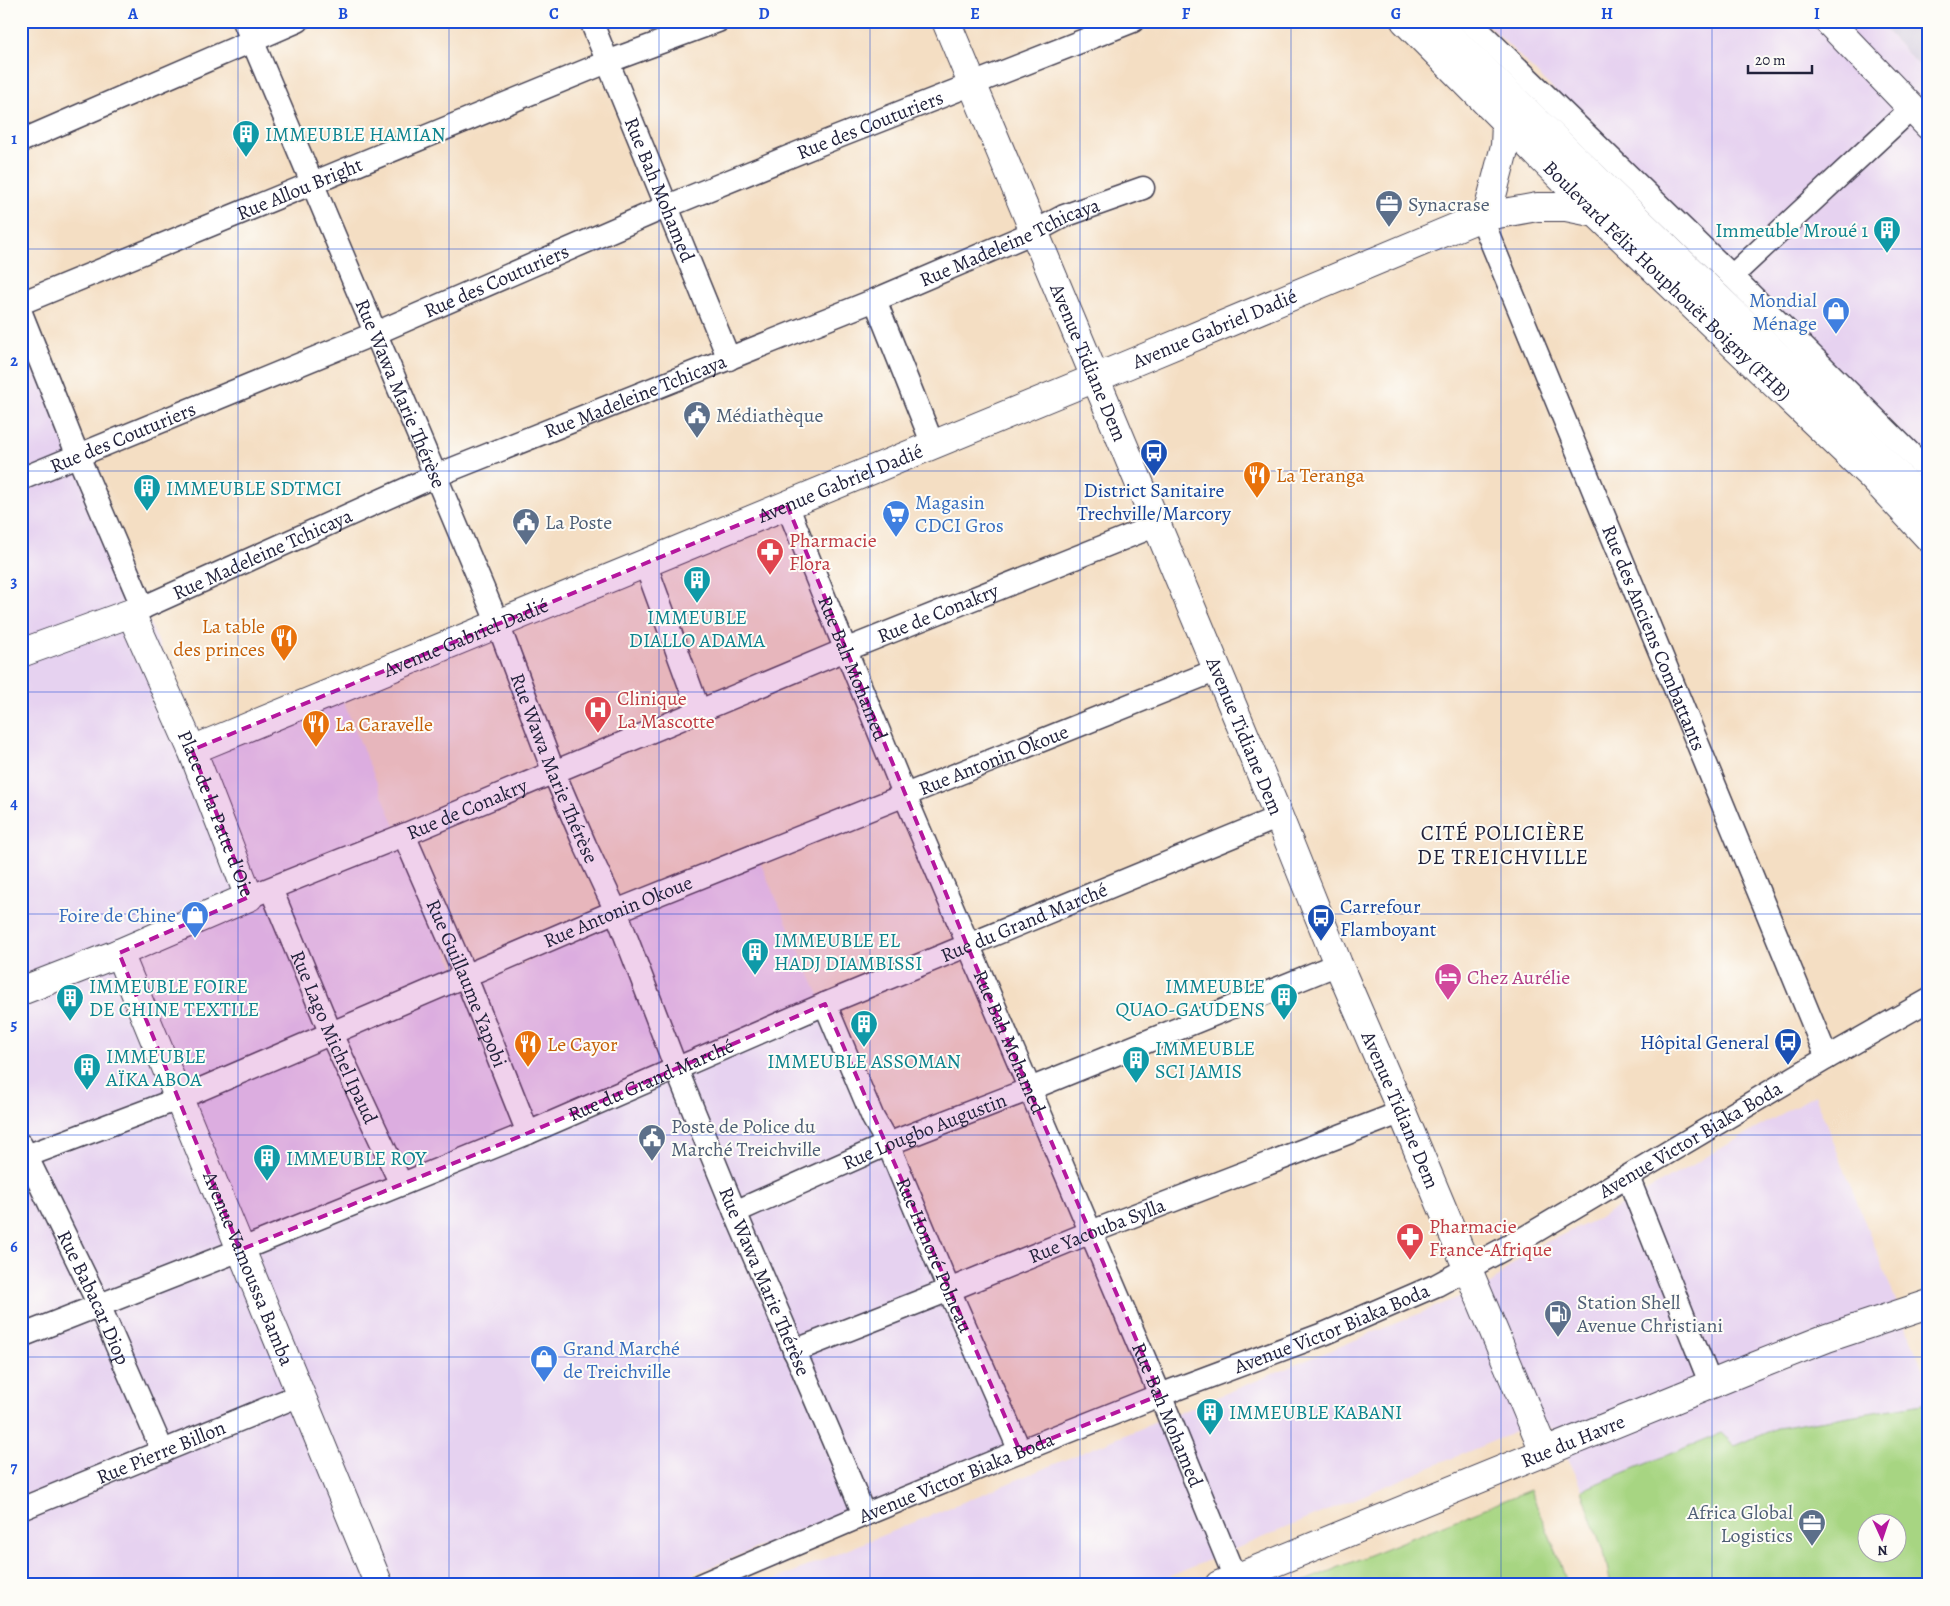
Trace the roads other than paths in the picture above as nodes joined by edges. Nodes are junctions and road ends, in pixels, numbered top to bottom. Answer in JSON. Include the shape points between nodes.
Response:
{"nodes":[{"id":1,"x":298,"y":21,"type":"edge"},
{"id":2,"x":591,"y":21,"type":"edge"},
{"id":3,"x":718,"y":21,"type":"edge"},
{"id":4,"x":946,"y":21,"type":"edge"},
{"id":5,"x":1133,"y":21,"type":"edge"},
{"id":6,"x":1405,"y":21,"type":"edge"},
{"id":7,"x":1434,"y":21,"type":"edge"},
{"id":8,"x":1469,"y":21,"type":"edge"},
{"id":9,"x":1828,"y":21,"type":"edge"},
{"id":10,"x":248,"y":31,"type":"edge"},
{"id":11,"x":607,"y":62,"type":"junction"},
{"id":12,"x":972,"y":85,"type":"junction"},
{"id":13,"x":1920,"y":117,"type":"edge"},
{"id":14,"x":1506,"y":123,"type":"junction"},
{"id":15,"x":21,"y":141,"type":"edge"},
{"id":16,"x":312,"y":184,"type":"junction"},
{"id":17,"x":1143,"y":188,"type":"dead end"},
{"id":18,"x":668,"y":206,"type":"junction"},
{"id":19,"x":1596,"y":213,"type":"junction"},
{"id":20,"x":1484,"y":216,"type":"junction"},
{"id":21,"x":1034,"y":232,"type":"junction"},
{"id":22,"x":1732,"y":276,"type":"junction"},
{"id":23,"x":875,"y":300,"type":"junction"},
{"id":24,"x":21,"y":303,"type":"edge"},
{"id":25,"x":21,"y":313,"type":"edge"},
{"id":26,"x":376,"y":333,"type":"junction"},
{"id":27,"x":730,"y":359,"type":"junction"},
{"id":28,"x":1096,"y":378,"type":"junction"},
{"id":29,"x":933,"y":445,"type":"junction"},
{"id":30,"x":78,"y":456,"type":"junction"},
{"id":31,"x":1929,"y":472,"type":"edge"},
{"id":32,"x":435,"y":476,"type":"junction"},
{"id":33,"x":21,"y":479,"type":"edge"},
{"id":34,"x":787,"y":505,"type":"junction"},
{"id":35,"x":1929,"y":507,"type":"edge"},
{"id":36,"x":1157,"y":525,"type":"junction"},
{"id":37,"x":1929,"y":538,"type":"edge"},
{"id":38,"x":645,"y":563,"type":"junction"},
{"id":39,"x":137,"y":611,"type":"junction"},
{"id":40,"x":498,"y":624,"type":"junction"},
{"id":41,"x":844,"y":650,"type":"junction"},
{"id":42,"x":21,"y":653,"type":"edge"},
{"id":43,"x":1217,"y":670,"type":"junction"},
{"id":44,"x":699,"y":711,"type":"junction"},
{"id":45,"x":192,"y":750,"type":"junction"},
{"id":46,"x":554,"y":773,"type":"junction"},
{"id":47,"x":904,"y":796,"type":"junction"},
{"id":48,"x":1279,"y":817,"type":"junction"},
{"id":49,"x":404,"y":835,"type":"junction"},
{"id":50,"x":260,"y":893,"type":"junction"},
{"id":51,"x":616,"y":911,"type":"junction"},
{"id":52,"x":967,"y":945,"type":"junction"},
{"id":53,"x":119,"y":953,"type":"junction"},
{"id":54,"x":1338,"y":964,"type":"junction"},
{"id":55,"x":465,"y":975,"type":"junction"},
{"id":56,"x":21,"y":991,"type":"edge"},
{"id":57,"x":1929,"y":1000,"type":"edge"},
{"id":58,"x":825,"y":1004,"type":"junction"},
{"id":59,"x":331,"y":1034,"type":"junction"},
{"id":60,"x":1827,"y":1058,"type":"junction"},
{"id":61,"x":676,"y":1068,"type":"junction"},
{"id":62,"x":1030,"y":1089,"type":"junction"},
{"id":63,"x":178,"y":1099,"type":"junction"},
{"id":64,"x":1402,"y":1112,"type":"junction"},
{"id":65,"x":528,"y":1133,"type":"junction"},
{"id":66,"x":888,"y":1144,"type":"junction"},
{"id":67,"x":23,"y":1153,"type":"edge"},
{"id":68,"x":1628,"y":1177,"type":"junction"},
{"id":69,"x":401,"y":1184,"type":"junction"},
{"id":70,"x":735,"y":1212,"type":"junction"},
{"id":71,"x":1090,"y":1232,"type":"junction"},
{"id":72,"x":240,"y":1250,"type":"junction"},
{"id":73,"x":1468,"y":1269,"type":"junction"},
{"id":74,"x":949,"y":1290,"type":"junction"},
{"id":75,"x":1929,"y":1304,"type":"edge"},
{"id":76,"x":99,"y":1305,"type":"junction"},
{"id":77,"x":21,"y":1336,"type":"edge"},
{"id":78,"x":794,"y":1351,"type":"junction"},
{"id":79,"x":1711,"y":1385,"type":"junction"},
{"id":80,"x":300,"y":1395,"type":"junction"},
{"id":81,"x":1160,"y":1395,"type":"junction"},
{"id":82,"x":1544,"y":1451,"type":"junction"},
{"id":83,"x":163,"y":1452,"type":"junction"},
{"id":84,"x":1020,"y":1452,"type":"junction"},
{"id":85,"x":21,"y":1509,"type":"edge"},
{"id":86,"x":864,"y":1515,"type":"junction"},
{"id":87,"x":1227,"y":1582,"type":"edge"},
{"id":88,"x":379,"y":1585,"type":"edge"},
{"id":89,"x":700,"y":1585,"type":"edge"}],
"edges":[{"from":1,"to":10,"type":"street"},
{"from":2,"to":11,"type":"street","name":"Rue Bah Mohamed"},
{"from":3,"to":11,"type":"street","name":"Rue Allou Bright"},
{"from":4,"to":12,"type":"street","name":"Avenue Tidiane Dem"},
{"from":5,"to":12,"type":"street","name":"Rue des Couturiers"},
{"from":6,"to":14,"type":"street","name":"Boulevard Félix Houphouët Boigny (FHB)"},
{"from":7,"to":35,"type":"street","name":"Boulevard Félix Houphouët Boigny (FHB)","via":[[1820,396]]},
{"from":8,"to":22,"type":"street"},
{"from":9,"to":13,"type":"street"},
{"from":10,"to":15,"type":"street"},
{"from":10,"to":16,"type":"street","name":"Rue Wawa Marie Thérèse"},
{"from":11,"to":16,"type":"street","name":"Rue Allou Bright"},
{"from":11,"to":18,"type":"street","name":"Rue Bah Mohamed"},
{"from":12,"to":18,"type":"street","name":"Rue des Couturiers"},
{"from":12,"to":21,"type":"street","name":"Avenue Tidiane Dem"},
{"from":13,"to":22,"type":"street"},
{"from":14,"to":19,"type":"street","name":"Boulevard Félix Houphouët Boigny (FHB)"},
{"from":14,"to":20,"type":"street","via":[[1505,146]]},
{"from":16,"to":24,"type":"street","name":"Rue Allou Bright"},
{"from":16,"to":26,"type":"street","name":"Rue Wawa Marie Thérèse"},
{"from":17,"to":21,"type":"street","name":"Rue Madeleine Tchicaya","via":[[1064,216]]},
{"from":18,"to":26,"type":"street","name":"Rue des Couturiers"},
{"from":18,"to":27,"type":"street","name":"Rue Bah Mohamed"},
{"from":19,"to":20,"type":"street","name":"Avenue Gabriel Dadié","via":[[1566,207],[1537,207]]},
{"from":19,"to":37,"type":"street","name":"Boulevard Félix Houphouët Boigny (FHB)","via":[[1873,478]]},
{"from":20,"to":28,"type":"street","name":"Avenue Gabriel Dadié"},
{"from":20,"to":60,"type":"street","name":"Rue des Anciens Combattants"},
{"from":21,"to":23,"type":"street","name":"Rue Madeleine Tchicaya"},
{"from":21,"to":28,"type":"street","name":"Avenue Tidiane Dem"},
{"from":22,"to":31,"type":"street"},
{"from":23,"to":27,"type":"street","name":"Rue Madeleine Tchicaya"},
{"from":23,"to":29,"type":"street"},
{"from":25,"to":30,"type":"street"},
{"from":26,"to":30,"type":"street","name":"Rue des Couturiers"},
{"from":26,"to":32,"type":"street","name":"Rue Wawa Marie Thérèse"},
{"from":27,"to":32,"type":"street","name":"Rue Madeleine Tchicaya"},
{"from":28,"to":29,"type":"street","name":"Avenue Gabriel Dadié"},
{"from":28,"to":36,"type":"street","name":"Avenue Tidiane Dem"},
{"from":29,"to":34,"type":"street","name":"Avenue Gabriel Dadié"},
{"from":30,"to":33,"type":"street","name":"Rue des Couturiers"},
{"from":30,"to":39,"type":"street"},
{"from":32,"to":39,"type":"street","name":"Rue Madeleine Tchicaya"},
{"from":32,"to":40,"type":"street","name":"Rue Wawa Marie Thérèse"},
{"from":34,"to":38,"type":"street","name":"Avenue Gabriel Dadié"},
{"from":34,"to":41,"type":"street","name":"Rue Bah Mohamed"},
{"from":36,"to":41,"type":"street","name":"Rue de Conakry"},
{"from":36,"to":43,"type":"street","name":"Avenue Tidiane Dem"},
{"from":38,"to":40,"type":"street","name":"Avenue Gabriel Dadié"},
{"from":38,"to":44,"type":"street"},
{"from":39,"to":42,"type":"street"},
{"from":39,"to":45,"type":"street","name":"Place de la Patte d'Oie"},
{"from":40,"to":45,"type":"street","name":"Avenue Gabriel Dadié"},
{"from":40,"to":46,"type":"street","name":"Rue Wawa Marie Thérèse"},
{"from":41,"to":44,"type":"street","name":"Rue de Conakry"},
{"from":41,"to":47,"type":"street","name":"Rue Bah Mohamed"},
{"from":43,"to":47,"type":"street","name":"Rue Antonin Okoue"},
{"from":43,"to":48,"type":"street","name":"Avenue Tidiane Dem"},
{"from":44,"to":46,"type":"street","name":"Rue de Conakry"},
{"from":45,"to":50,"type":"street","name":"Place de la Patte d'Oie"},
{"from":46,"to":49,"type":"street","name":"Rue de Conakry"},
{"from":46,"to":51,"type":"street","name":"Rue Wawa Marie Thérèse"},
{"from":47,"to":51,"type":"street","name":"Rue Antonin Okoue"},
{"from":47,"to":52,"type":"street","name":"Rue Bah Mohamed"},
{"from":48,"to":52,"type":"street","name":"Rue du Grand Marché"},
{"from":48,"to":54,"type":"street","name":"Avenue Tidiane Dem"},
{"from":49,"to":50,"type":"street","name":"Rue de Conakry"},
{"from":49,"to":55,"type":"street","name":"Rue Guillaume Yapobi"},
{"from":50,"to":53,"type":"street","name":"Place de la Patte d'Oie"},
{"from":50,"to":59,"type":"street","name":"Rue Lago Michel Ipaud"},
{"from":51,"to":55,"type":"street","name":"Rue Antonin Okoue"},
{"from":51,"to":61,"type":"street","name":"Rue Wawa Marie Thérèse"},
{"from":52,"to":58,"type":"street","name":"Rue du Grand Marché"},
{"from":52,"to":62,"type":"street","name":"Rue Bah Mohamed"},
{"from":53,"to":56,"type":"street","name":"Place de la Patte d'Oie"},
{"from":53,"to":63,"type":"street","name":"Avenue Vamoussa Bamba"},
{"from":54,"to":62,"type":"street","name":"Rue Lougbo Augustin"},
{"from":54,"to":64,"type":"street","name":"Avenue Tidiane Dem"},
{"from":55,"to":59,"type":"street","name":"Rue Antonin Okoue"},
{"from":55,"to":65,"type":"street","name":"Rue Guillaume Yapobi"},
{"from":57,"to":60,"type":"street","name":"Avenue Victor Biaka Boda"},
{"from":58,"to":61,"type":"street","name":"Rue du Grand Marché"},
{"from":58,"to":66,"type":"street","name":"Rue Honoré Polneau","via":[[872,1118]]},
{"from":59,"to":63,"type":"street","name":"Rue Antonin Okoue"},
{"from":59,"to":69,"type":"street","name":"Rue Lago Michel Ipaud"},
{"from":60,"to":68,"type":"street","name":"Avenue Victor Biaka Boda"},
{"from":61,"to":65,"type":"street","name":"Rue du Grand Marché"},
{"from":61,"to":70,"type":"street","name":"Rue Wawa Marie Thérèse"},
{"from":62,"to":66,"type":"street","name":"Rue Lougbo Augustin"},
{"from":62,"to":71,"type":"street","name":"Rue Bah Mohamed"},
{"from":63,"to":67,"type":"street","name":"Rue Antonin Okoue"},
{"from":63,"to":72,"type":"street","name":"Avenue Vamoussa Bamba"},
{"from":64,"to":71,"type":"street","name":"Rue Yacouba Sylla"},
{"from":64,"to":73,"type":"street","name":"Avenue Tidiane Dem"},
{"from":65,"to":69,"type":"street","name":"Rue du Grand Marché"},
{"from":66,"to":70,"type":"street","name":"Rue Lougbo Augustin"},
{"from":66,"to":74,"type":"street","name":"Rue Honoré Polneau"},
{"from":67,"to":76,"type":"street","name":"Rue Babacar Diop"},
{"from":68,"to":73,"type":"street","name":"Avenue Victor Biaka Boda"},
{"from":68,"to":79,"type":"street"},
{"from":69,"to":72,"type":"street","name":"Rue du Grand Marché"},
{"from":70,"to":78,"type":"street","name":"Rue Wawa Marie Thérèse"},
{"from":71,"to":74,"type":"street","name":"Rue Yacouba Sylla"},
{"from":71,"to":81,"type":"street","name":"Rue Bah Mohamed"},
{"from":72,"to":76,"type":"street","name":"Rue du Grand Marché"},
{"from":72,"to":80,"type":"street","name":"Avenue Vamoussa Bamba"},
{"from":73,"to":81,"type":"street","name":"Avenue Victor Biaka Boda","via":[[1437,1286],[1326,1333]]},
{"from":73,"to":82,"type":"street","name":"Avenue Tidiane Dem"},
{"from":74,"to":78,"type":"street","name":"Rue Yacouba Sylla"},
{"from":74,"to":84,"type":"street","name":"Rue Honoré Polneau"},
{"from":75,"to":79,"type":"street","name":"Rue du Havre","via":[[1827,1338]]},
{"from":76,"to":77,"type":"street","name":"Rue du Grand Marché"},
{"from":76,"to":83,"type":"street","name":"Rue Babacar Diop"},
{"from":78,"to":86,"type":"street","name":"Rue Wawa Marie Thérèse"},
{"from":79,"to":82,"type":"street","name":"Rue du Havre"},
{"from":80,"to":83,"type":"street","name":"Rue Pierre Billon"},
{"from":80,"to":88,"type":"street","name":"Avenue Vamoussa Bamba"},
{"from":81,"to":84,"type":"street","name":"Avenue Victor Biaka Boda"},
{"from":81,"to":87,"type":"street","name":"Rue Bah Mohamed"},
{"from":82,"to":87,"type":"street","name":"Rue du Havre"},
{"from":83,"to":85,"type":"street","name":"Rue Pierre Billon"},
{"from":84,"to":86,"type":"street","name":"Avenue Victor Biaka Boda"},
{"from":86,"to":89,"type":"street","name":"Avenue Victor Biaka Boda"}]}
